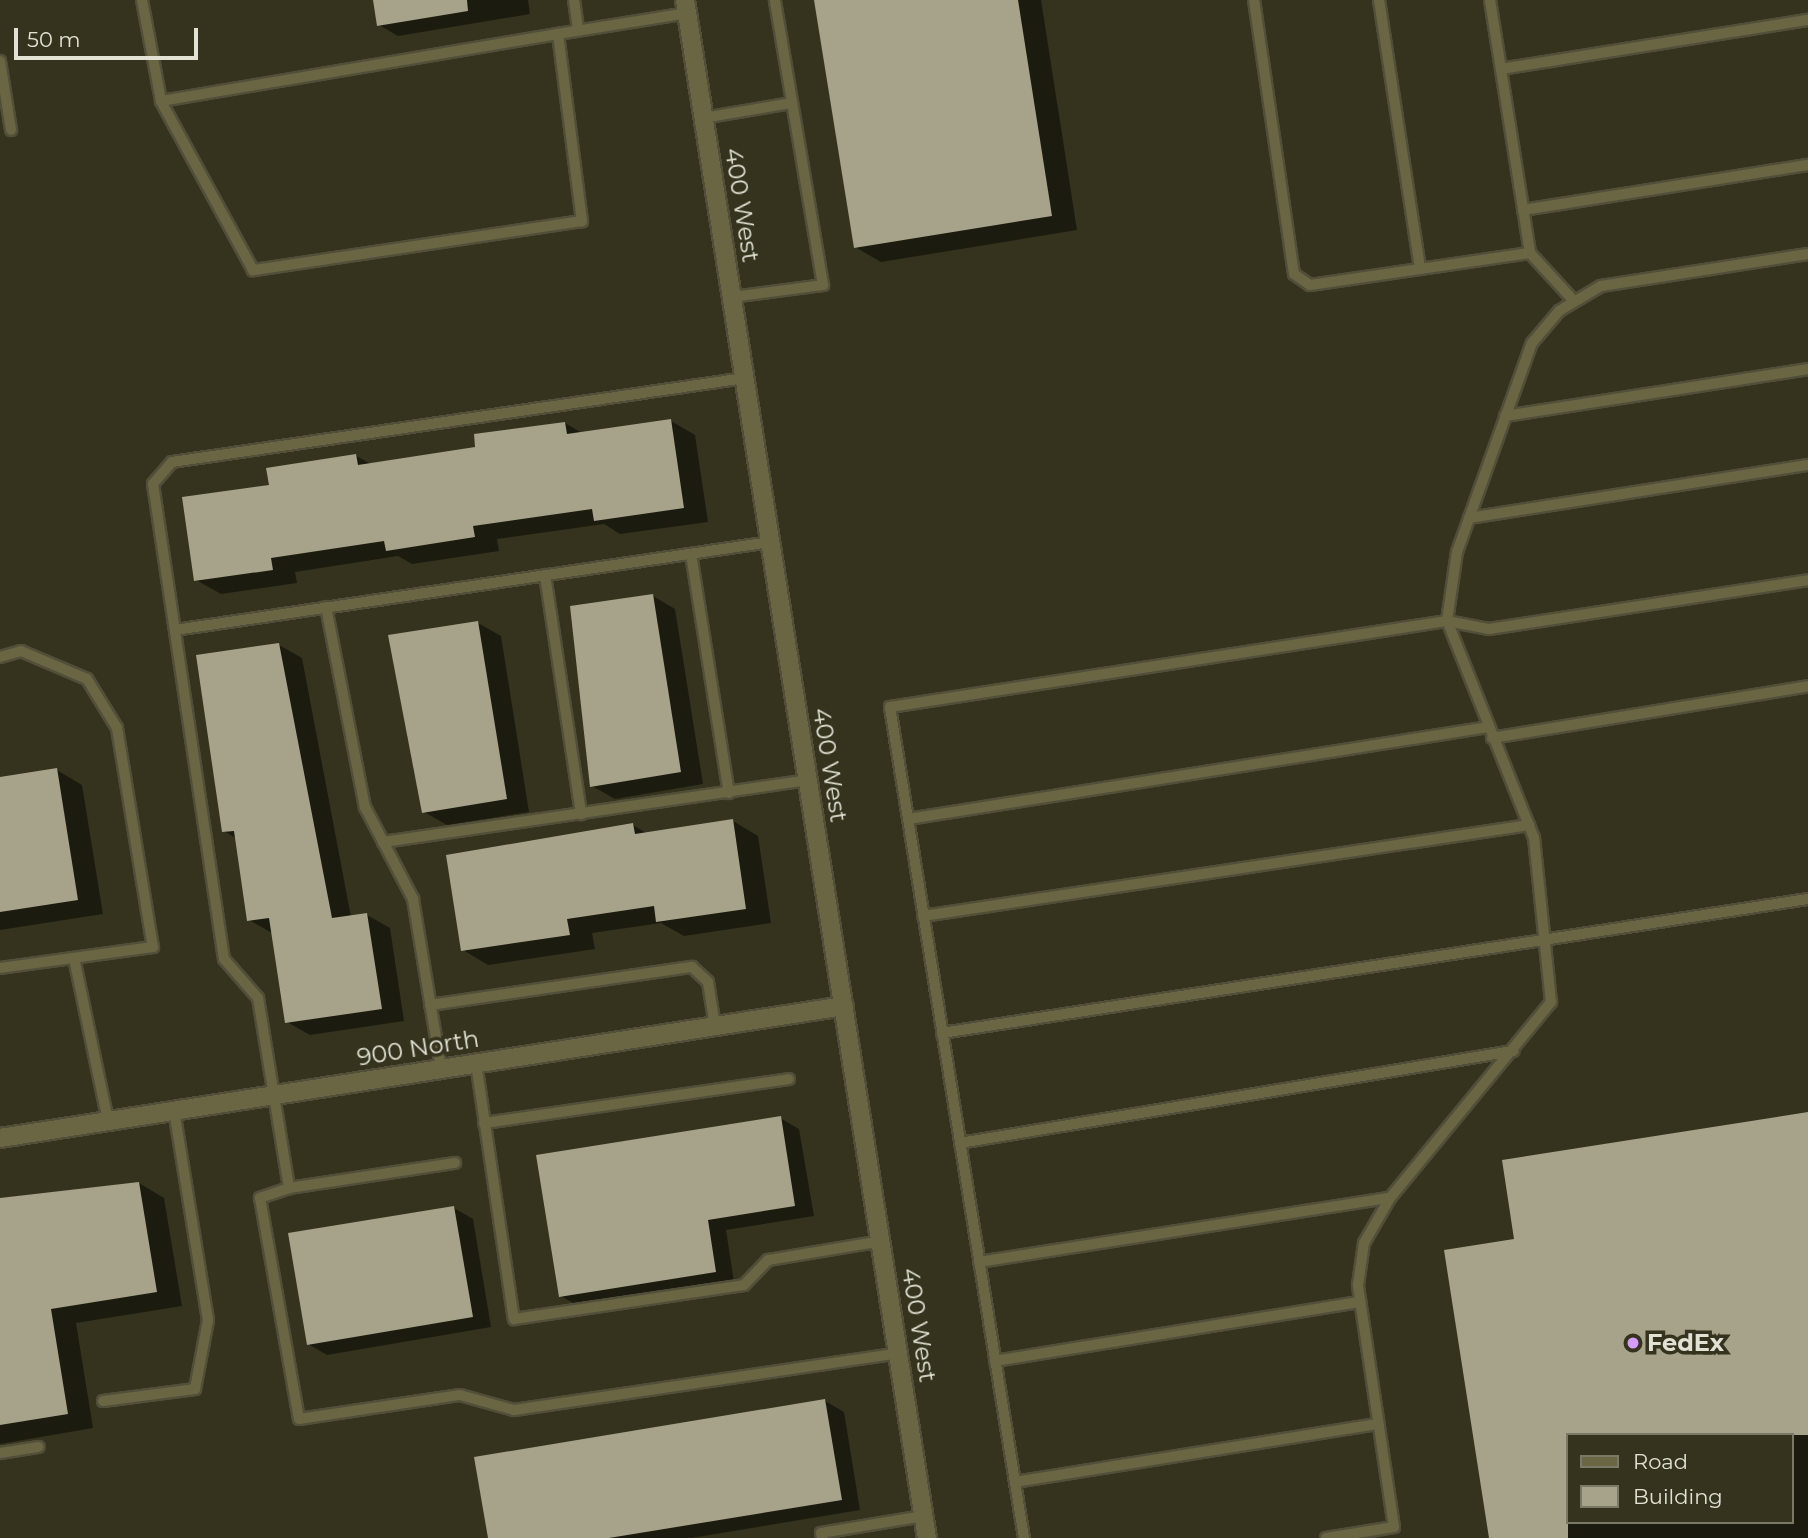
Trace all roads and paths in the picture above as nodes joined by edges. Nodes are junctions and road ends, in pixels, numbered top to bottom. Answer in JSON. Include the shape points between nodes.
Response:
{"nodes":[{"id":1,"x":142,"y":0,"type":"edge"},
{"id":2,"x":573,"y":0,"type":"edge"},
{"id":3,"x":775,"y":0,"type":"edge"},
{"id":4,"x":1254,"y":0,"type":"edge"},
{"id":5,"x":1379,"y":0,"type":"edge"},
{"id":6,"x":1490,"y":0,"type":"edge"},
{"id":7,"x":686,"y":7,"type":"edge"},
{"id":8,"x":1808,"y":20,"type":"edge"},
{"id":9,"x":578,"y":30,"type":"junction"},
{"id":10,"x":558,"y":34,"type":"junction"},
{"id":11,"x":0,"y":61,"type":"edge"},
{"id":12,"x":1501,"y":69,"type":"junction"},
{"id":13,"x":160,"y":101,"type":"junction"},
{"id":14,"x":792,"y":103,"type":"junction"},
{"id":15,"x":704,"y":118,"type":"junction"},
{"id":16,"x":11,"y":130,"type":"dead end"},
{"id":17,"x":1808,"y":165,"type":"edge"},
{"id":18,"x":1523,"y":210,"type":"junction"},
{"id":19,"x":1530,"y":253,"type":"junction"},
{"id":20,"x":1808,"y":254,"type":"edge"},
{"id":21,"x":1420,"y":269,"type":"junction"},
{"id":22,"x":732,"y":297,"type":"junction"},
{"id":23,"x":1573,"y":300,"type":"junction"},
{"id":24,"x":1808,"y":369,"type":"edge"},
{"id":25,"x":745,"y":378,"type":"junction"},
{"id":26,"x":1506,"y":416,"type":"junction"},
{"id":27,"x":1808,"y":465,"type":"edge"},
{"id":28,"x":1469,"y":518,"type":"junction"},
{"id":29,"x":770,"y":542,"type":"junction"},
{"id":30,"x":691,"y":554,"type":"junction"},
{"id":31,"x":545,"y":575,"type":"junction"},
{"id":32,"x":1808,"y":580,"type":"edge"},
{"id":33,"x":326,"y":607,"type":"junction"},
{"id":34,"x":1447,"y":621,"type":"junction"},
{"id":35,"x":175,"y":629,"type":"junction"},
{"id":36,"x":0,"y":657,"type":"edge"},
{"id":37,"x":1808,"y":686,"type":"edge"},
{"id":38,"x":1490,"y":732,"type":"junction"},
{"id":39,"x":808,"y":780,"type":"junction"},
{"id":40,"x":729,"y":793,"type":"junction"},
{"id":41,"x":581,"y":814,"type":"junction"},
{"id":42,"x":908,"y":819,"type":"junction"},
{"id":43,"x":1529,"y":825,"type":"junction"},
{"id":44,"x":383,"y":842,"type":"junction"},
{"id":45,"x":1808,"y":899,"type":"edge"},
{"id":46,"x":923,"y":916,"type":"junction"},
{"id":47,"x":1549,"y":938,"type":"junction"},
{"id":48,"x":74,"y":958,"type":"junction"},
{"id":49,"x":0,"y":968,"type":"edge"},
{"id":50,"x":430,"y":1005,"type":"junction"},
{"id":51,"x":844,"y":1006,"type":"junction"},
{"id":52,"x":715,"y":1026,"type":"junction"},
{"id":53,"x":942,"y":1033,"type":"junction"},
{"id":54,"x":1513,"y":1051,"type":"junction"},
{"id":55,"x":476,"y":1063,"type":"junction"},
{"id":56,"x":441,"y":1069,"type":"junction"},
{"id":57,"x":789,"y":1079,"type":"dead end"},
{"id":58,"x":274,"y":1095,"type":"junction"},
{"id":59,"x":174,"y":1111,"type":"junction"},
{"id":60,"x":108,"y":1121,"type":"junction"},
{"id":61,"x":484,"y":1123,"type":"junction"},
{"id":62,"x":0,"y":1138,"type":"edge"},
{"id":63,"x":960,"y":1143,"type":"junction"},
{"id":64,"x":455,"y":1163,"type":"dead end"},
{"id":65,"x":289,"y":1188,"type":"junction"},
{"id":66,"x":1390,"y":1198,"type":"junction"},
{"id":67,"x":881,"y":1241,"type":"junction"},
{"id":68,"x":979,"y":1262,"type":"junction"},
{"id":69,"x":1360,"y":1302,"type":"junction"},
{"id":70,"x":898,"y":1353,"type":"junction"},
{"id":71,"x":995,"y":1361,"type":"junction"},
{"id":72,"x":103,"y":1401,"type":"dead end"},
{"id":73,"x":1378,"y":1423,"type":"junction"},
{"id":74,"x":39,"y":1447,"type":"dead end"},
{"id":75,"x":0,"y":1453,"type":"edge"},
{"id":76,"x":1015,"y":1482,"type":"junction"},
{"id":77,"x":924,"y":1516,"type":"junction"},
{"id":78,"x":822,"y":1538,"type":"edge"},
{"id":79,"x":928,"y":1538,"type":"edge"},
{"id":80,"x":1024,"y":1538,"type":"edge"},
{"id":81,"x":1326,"y":1538,"type":"edge"}],
"edges":[{"from":1,"to":13,"type":"lane"},
{"from":2,"to":9,"type":"lane"},
{"from":3,"to":14,"type":"lane"},
{"from":4,"to":21,"type":"lane","via":[[1294,274],[1310,285]]},
{"from":5,"to":21,"type":"lane"},
{"from":6,"to":12,"type":"lane"},
{"from":7,"to":9,"type":"lane"},
{"from":7,"to":15,"type":"street","name":"400 West"},
{"from":8,"to":12,"type":"lane"},
{"from":9,"to":10,"type":"lane"},
{"from":10,"to":13,"type":"lane"},
{"from":10,"to":13,"type":"lane","via":[[582,221],[253,270]]},
{"from":11,"to":16,"type":"lane"},
{"from":12,"to":18,"type":"lane"},
{"from":14,"to":15,"type":"lane"},
{"from":14,"to":22,"type":"lane","via":[[822,285]]},
{"from":15,"to":22,"type":"street","name":"400 West"},
{"from":17,"to":18,"type":"lane"},
{"from":18,"to":19,"type":"lane"},
{"from":19,"to":21,"type":"lane"},
{"from":19,"to":23,"type":"lane"},
{"from":20,"to":23,"type":"lane","via":[[1630,280]]},
{"from":22,"to":25,"type":"street","name":"400 West"},
{"from":23,"to":26,"type":"lane","via":[[1532,342]]},
{"from":24,"to":26,"type":"lane"},
{"from":25,"to":29,"type":"street","name":"400 West"},
{"from":25,"to":35,"type":"lane","via":[[173,462],[153,484]]},
{"from":26,"to":28,"type":"lane"},
{"from":27,"to":28,"type":"lane"},
{"from":28,"to":34,"type":"lane","via":[[1457,552]]},
{"from":29,"to":30,"type":"lane"},
{"from":29,"to":39,"type":"street","name":"400 West"},
{"from":30,"to":31,"type":"lane"},
{"from":30,"to":40,"type":"lane"},
{"from":31,"to":33,"type":"lane"},
{"from":31,"to":41,"type":"lane"},
{"from":32,"to":34,"type":"lane","via":[[1489,629]]},
{"from":33,"to":35,"type":"lane"},
{"from":33,"to":44,"type":"lane","via":[[365,807]]},
{"from":34,"to":38,"type":"lane"},
{"from":34,"to":42,"type":"lane","via":[[890,707]]},
{"from":35,"to":58,"type":"lane","via":[[224,959],[258,998]]},
{"from":36,"to":48,"type":"lane","via":[[21,651],[87,679],[117,728],[153,947]]},
{"from":37,"to":38,"type":"lane"},
{"from":38,"to":42,"type":"lane"},
{"from":38,"to":43,"type":"lane"},
{"from":39,"to":40,"type":"lane"},
{"from":39,"to":51,"type":"street","name":"400 West"},
{"from":40,"to":41,"type":"lane"},
{"from":41,"to":44,"type":"lane"},
{"from":42,"to":46,"type":"lane"},
{"from":43,"to":46,"type":"lane"},
{"from":43,"to":47,"type":"lane"},
{"from":44,"to":50,"type":"lane","via":[[413,899]]},
{"from":45,"to":47,"type":"lane"},
{"from":46,"to":53,"type":"lane"},
{"from":47,"to":53,"type":"lane"},
{"from":47,"to":54,"type":"lane","via":[[1551,1002]]},
{"from":48,"to":49,"type":"lane"},
{"from":48,"to":60,"type":"lane"},
{"from":50,"to":52,"type":"lane","via":[[692,967],[708,982]]},
{"from":50,"to":56,"type":"lane"},
{"from":51,"to":52,"type":"street","name":"900 North"},
{"from":51,"to":67,"type":"street","name":"400 West"},
{"from":52,"to":55,"type":"street","name":"900 North"},
{"from":53,"to":63,"type":"lane"},
{"from":54,"to":63,"type":"lane"},
{"from":54,"to":66,"type":"lane"},
{"from":55,"to":56,"type":"street","name":"900 North"},
{"from":55,"to":61,"type":"lane"},
{"from":56,"to":58,"type":"street","name":"900 North"},
{"from":57,"to":61,"type":"lane"},
{"from":58,"to":59,"type":"street","name":"900 North"},
{"from":58,"to":65,"type":"lane"},
{"from":59,"to":60,"type":"street","name":"900 North"},
{"from":59,"to":72,"type":"lane","via":[[208,1320],[195,1389]]},
{"from":60,"to":62,"type":"street","name":"900 North"},
{"from":61,"to":67,"type":"lane","via":[[514,1319],[744,1285],[768,1260]]},
{"from":63,"to":68,"type":"lane"},
{"from":64,"to":65,"type":"lane"},
{"from":65,"to":70,"type":"lane","via":[[260,1198],[299,1419],[460,1395],[514,1410]]},
{"from":66,"to":68,"type":"lane"},
{"from":66,"to":69,"type":"lane","via":[[1364,1243]]},
{"from":67,"to":70,"type":"street","name":"400 West"},
{"from":68,"to":71,"type":"lane"},
{"from":69,"to":71,"type":"lane"},
{"from":69,"to":73,"type":"lane"},
{"from":70,"to":77,"type":"street","name":"400 West"},
{"from":71,"to":76,"type":"lane"},
{"from":73,"to":76,"type":"lane"},
{"from":73,"to":81,"type":"lane","via":[[1394,1527]]},
{"from":74,"to":75,"type":"lane"},
{"from":76,"to":80,"type":"lane"},
{"from":77,"to":78,"type":"lane","via":[[821,1533]]},
{"from":77,"to":79,"type":"street","name":"400 West"}]}
